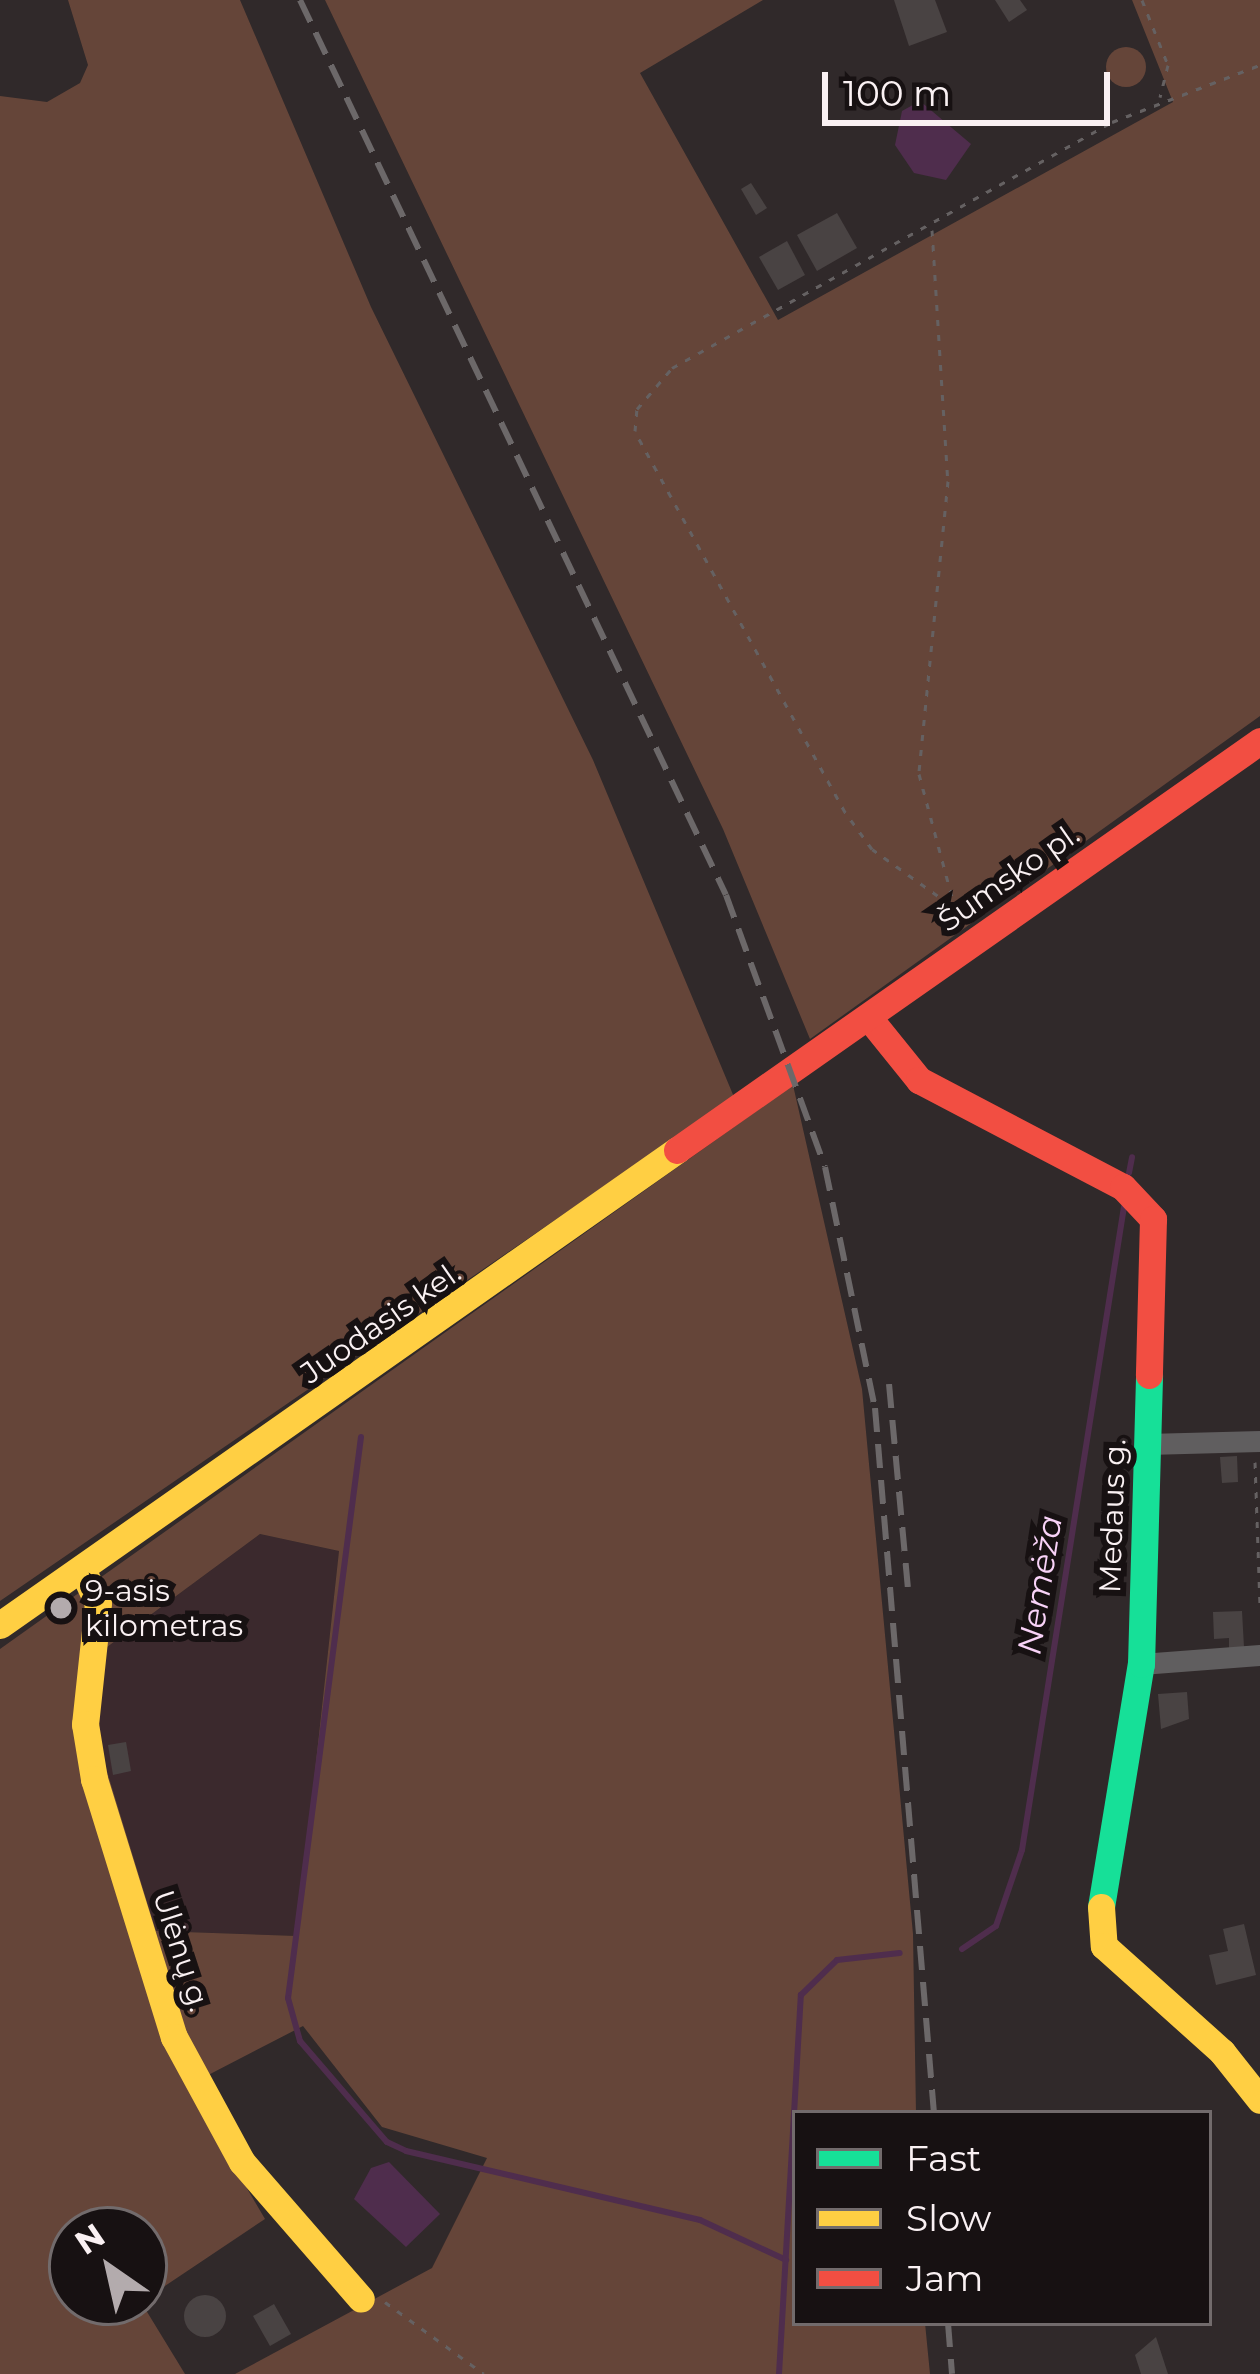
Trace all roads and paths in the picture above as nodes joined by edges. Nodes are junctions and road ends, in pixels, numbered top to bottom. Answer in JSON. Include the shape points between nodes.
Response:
{"nodes":[{"id":1,"x":1142,"y":0,"type":"edge"},
{"id":2,"x":1260,"y":65,"type":"edge"},
{"id":3,"x":1159,"y":99,"type":"junction"},
{"id":4,"x":932,"y":228,"type":"junction"},
{"id":5,"x":1260,"y":741,"type":"edge"},
{"id":6,"x":952,"y":899,"type":"junction"},
{"id":7,"x":981,"y":938,"type":"junction"},
{"id":8,"x":868,"y":1018,"type":"junction"},
{"id":9,"x":796,"y":1069,"type":"joint"},
{"id":10,"x":1257,"y":1442,"type":"edge"},
{"id":11,"x":1147,"y":1444,"type":"junction"},
{"id":12,"x":82,"y":1571,"type":"junction"},
{"id":13,"x":1260,"y":1604,"type":"edge"},
{"id":14,"x":0,"y":1625,"type":"edge"},
{"id":15,"x":1260,"y":1655,"type":"edge"},
{"id":16,"x":1142,"y":1664,"type":"junction"},
{"id":17,"x":1260,"y":2100,"type":"edge"},
{"id":18,"x":361,"y":2300,"type":"joint"},
{"id":19,"x":484,"y":2374,"type":"edge"}],
"edges":[{"from":1,"to":3,"type":"path","via":[[1168,65]]},
{"from":2,"to":3,"type":"path"},
{"from":3,"to":4,"type":"path"},
{"from":4,"to":6,"type":"path","via":[[948,481],[919,774]]},
{"from":4,"to":6,"type":"path","via":[[672,368],[651,386],[635,431],[844,812],[872,849]]},
{"from":5,"to":7,"type":"street","name":"Šumsko pl."},
{"from":6,"to":7,"type":"path"},
{"from":7,"to":8,"type":"street","name":"Šumsko pl."},
{"from":8,"to":9,"type":"street","name":"Šumsko pl."},
{"from":8,"to":11,"type":"street","name":"Medaus g.","via":[[919,1080],[1123,1187],[1153,1219]]},
{"from":9,"to":12,"type":"street","name":"Juodasis kel."},
{"from":10,"to":11,"type":"street"},
{"from":10,"to":13,"type":"path"},
{"from":11,"to":16,"type":"street","name":"Medaus g."},
{"from":12,"to":14,"type":"street","name":"Juodasis kel."},
{"from":12,"to":18,"type":"street","name":"Ulėnų g.","via":[[98,1603],[85,1724],[94,1779],[174,2037],[242,2162]]},
{"from":15,"to":16,"type":"street"},
{"from":16,"to":17,"type":"street","name":"Medaus g.","via":[[1101,1886],[1104,1946],[1222,2052]]},
{"from":18,"to":19,"type":"path","via":[[407,2313]]}]}
